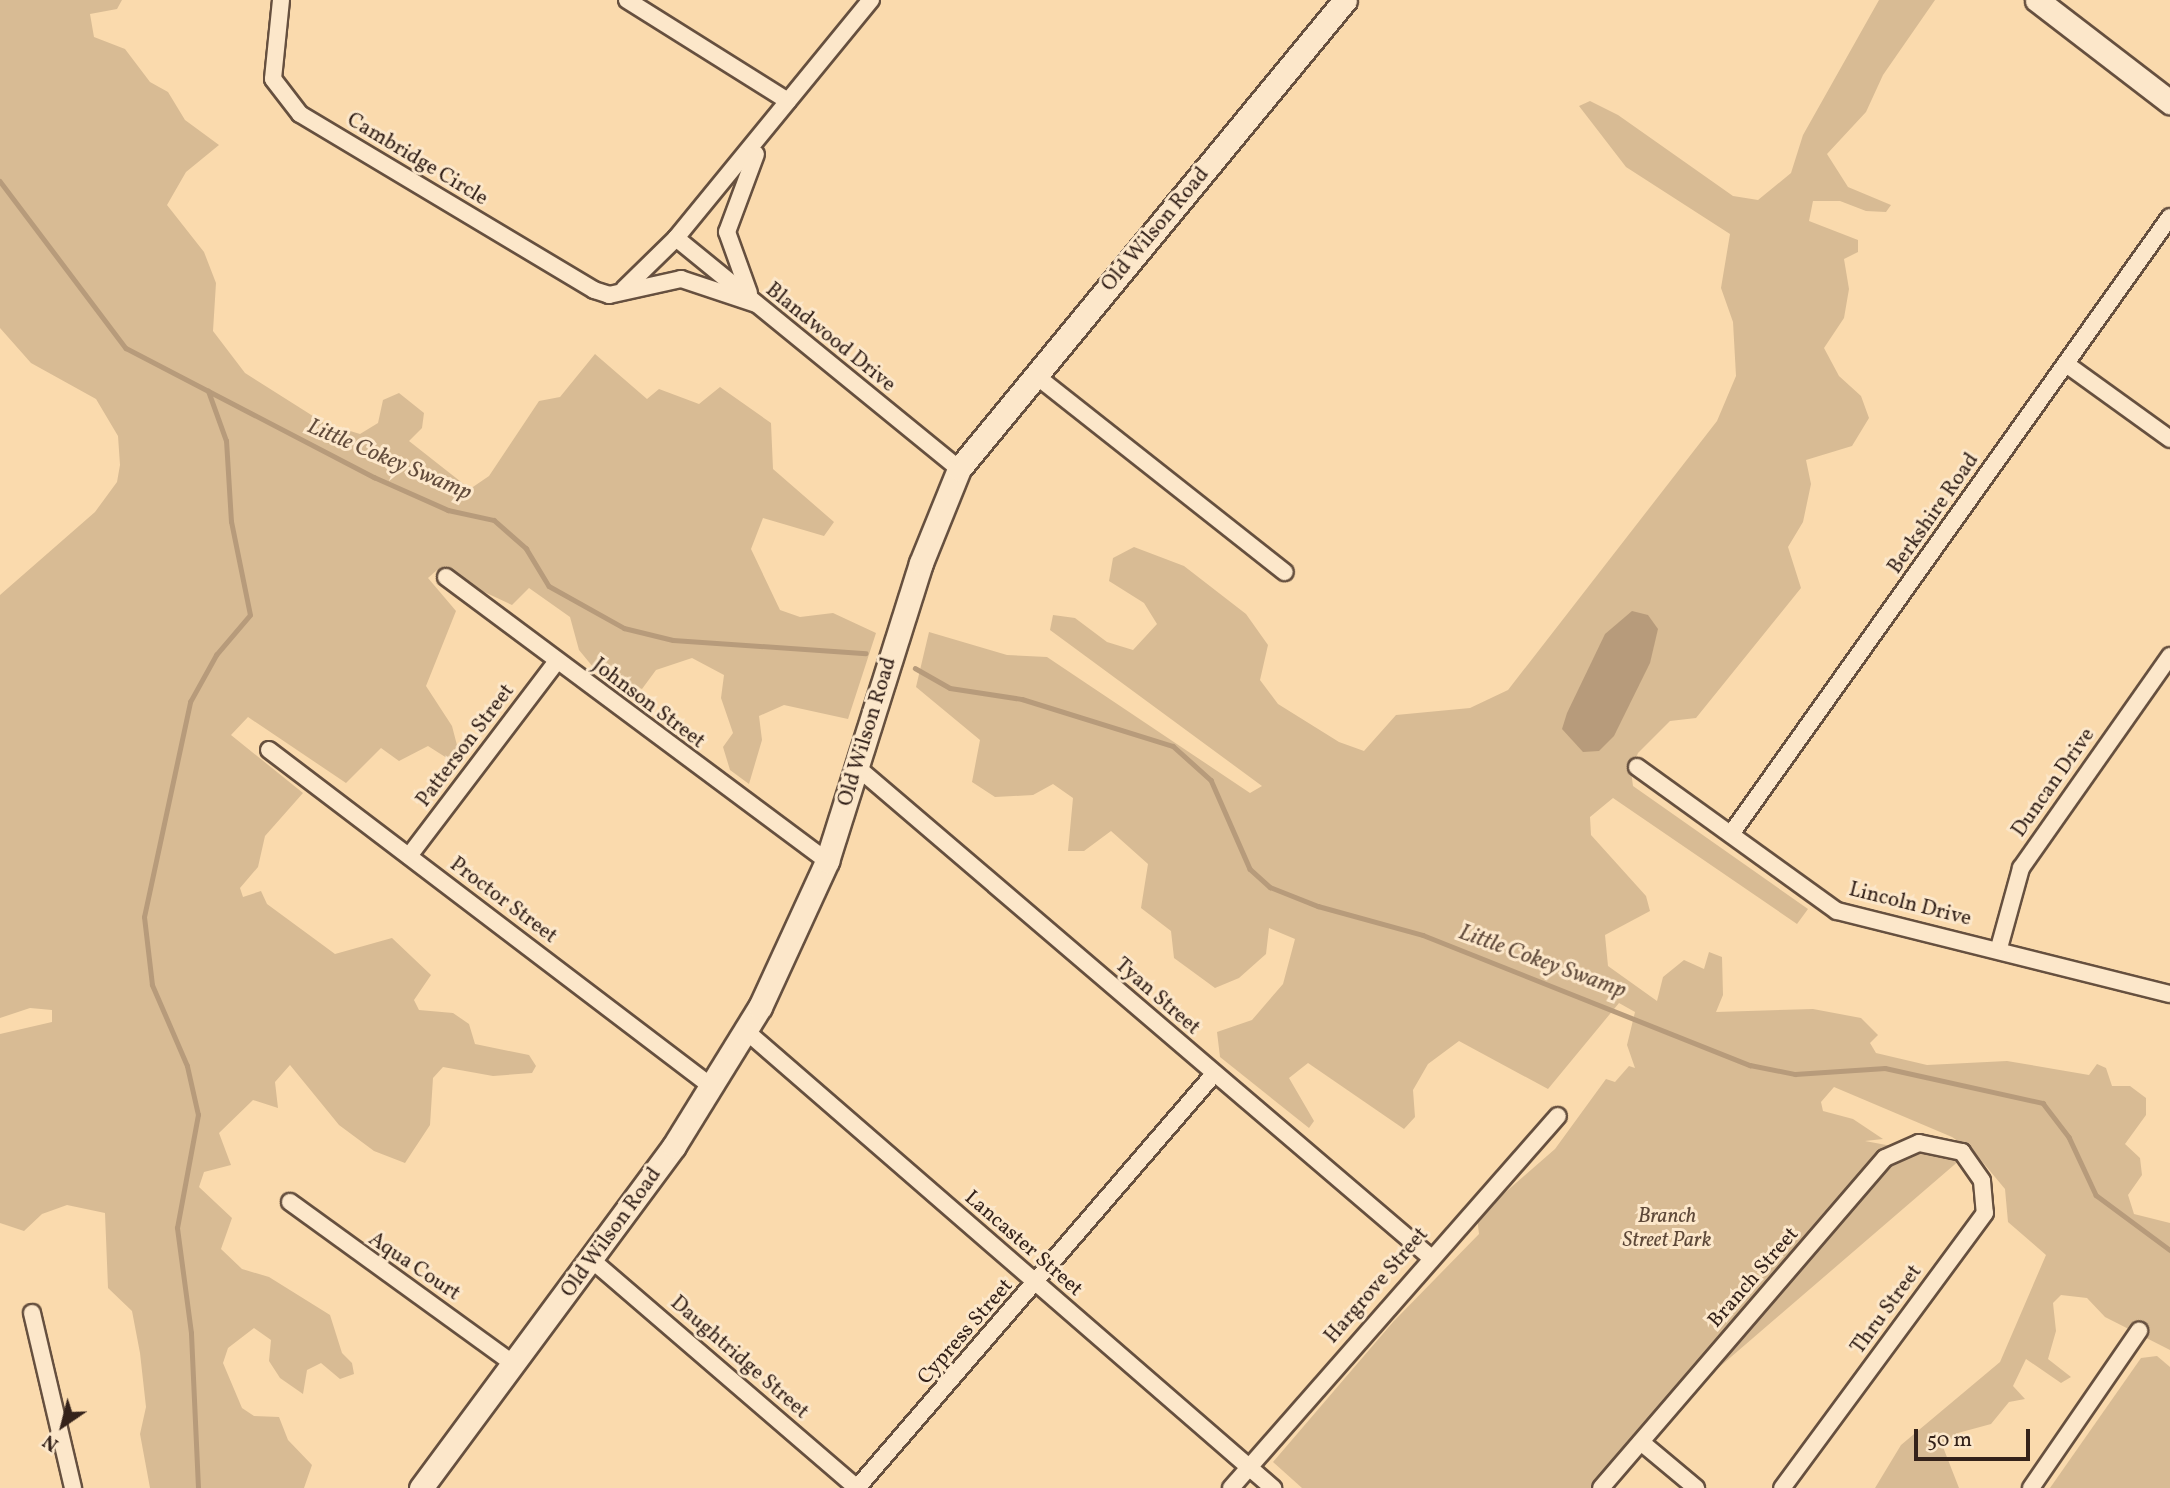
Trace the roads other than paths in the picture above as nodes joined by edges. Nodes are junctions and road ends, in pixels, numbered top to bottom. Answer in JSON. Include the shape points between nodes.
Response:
{"nodes":[{"id":1,"x":281,"y":0,"type":"edge"},
{"id":2,"x":627,"y":0,"type":"edge"},
{"id":3,"x":871,"y":0,"type":"edge"},
{"id":4,"x":1345,"y":0,"type":"edge"},
{"id":5,"x":2037,"y":0,"type":"edge"},
{"id":6,"x":788,"y":101,"type":"junction"},
{"id":7,"x":2170,"y":102,"type":"edge"},
{"id":8,"x":767,"y":131,"type":"junction"},
{"id":9,"x":2170,"y":217,"type":"edge"},
{"id":10,"x":676,"y":238,"type":"junction"},
{"id":11,"x":622,"y":290,"type":"junction"},
{"id":12,"x":755,"y":304,"type":"junction"},
{"id":13,"x":2066,"y":364,"type":"junction"},
{"id":14,"x":1035,"y":375,"type":"junction"},
{"id":15,"x":2170,"y":439,"type":"edge"},
{"id":16,"x":959,"y":469,"type":"junction"},
{"id":17,"x":1283,"y":572,"type":"dead end"},
{"id":18,"x":446,"y":577,"type":"dead end"},
{"id":19,"x":2170,"y":656,"type":"edge"},
{"id":20,"x":557,"y":661,"type":"junction"},
{"id":21,"x":269,"y":750,"type":"dead end"},
{"id":22,"x":1637,"y":767,"type":"dead end"},
{"id":23,"x":858,"y":768,"type":"junction"},
{"id":24,"x":1731,"y":834,"type":"junction"},
{"id":25,"x":409,"y":856,"type":"junction"},
{"id":26,"x":827,"y":860,"type":"junction"},
{"id":27,"x":1999,"y":948,"type":"junction"},
{"id":28,"x":2170,"y":994,"type":"edge"},
{"id":29,"x":746,"y":1031,"type":"junction"},
{"id":30,"x":1214,"y":1074,"type":"junction"},
{"id":31,"x":712,"y":1087,"type":"junction"},
{"id":32,"x":1559,"y":1116,"type":"dead end"},
{"id":33,"x":1962,"y":1152,"type":"joint"},
{"id":34,"x":290,"y":1202,"type":"dead end"},
{"id":35,"x":1429,"y":1256,"type":"junction"},
{"id":36,"x":593,"y":1261,"type":"junction"},
{"id":37,"x":1036,"y":1283,"type":"junction"},
{"id":38,"x":32,"y":1312,"type":"dead end"},
{"id":39,"x":2140,"y":1331,"type":"dead end"},
{"id":40,"x":515,"y":1365,"type":"junction"},
{"id":41,"x":1641,"y":1442,"type":"junction"},
{"id":42,"x":1249,"y":1467,"type":"junction"},
{"id":43,"x":429,"y":1485,"type":"edge"},
{"id":44,"x":73,"y":1488,"type":"edge"},
{"id":45,"x":857,"y":1488,"type":"edge"},
{"id":46,"x":1231,"y":1488,"type":"edge"},
{"id":47,"x":1273,"y":1488,"type":"edge"},
{"id":48,"x":1601,"y":1488,"type":"edge"},
{"id":49,"x":1696,"y":1488,"type":"edge"},
{"id":50,"x":1782,"y":1488,"type":"edge"},
{"id":51,"x":2031,"y":1488,"type":"edge"}],
"edges":[{"from":1,"to":11,"type":"street","name":"Cambridge Circle","via":[[273,79],[300,114],[594,290]]},
{"from":2,"to":6,"type":"street"},
{"from":3,"to":6,"type":"street"},
{"from":4,"to":14,"type":"street","name":"Old Wilson Road"},
{"from":5,"to":7,"type":"street"},
{"from":6,"to":8,"type":"street"},
{"from":8,"to":10,"type":"street"},
{"from":8,"to":12,"type":"street","via":[[727,232],[735,267]]},
{"from":9,"to":13,"type":"street","name":"Berkshire Road"},
{"from":10,"to":11,"type":"street"},
{"from":10,"to":12,"type":"street","name":"Blandwood Drive"},
{"from":11,"to":12,"type":"street","name":"Cambridge Circle","via":[[681,279]]},
{"from":12,"to":16,"type":"street","name":"Blandwood Drive"},
{"from":13,"to":15,"type":"street"},
{"from":13,"to":24,"type":"street","name":"Berkshire Road"},
{"from":14,"to":16,"type":"street","name":"Old Wilson Road"},
{"from":14,"to":17,"type":"street"},
{"from":16,"to":23,"type":"street","name":"Old Wilson Road","via":[[921,563]]},
{"from":18,"to":20,"type":"street","name":"Johnson Street"},
{"from":19,"to":27,"type":"street","name":"Duncan Drive","via":[[2021,868]]},
{"from":20,"to":25,"type":"street","name":"Patterson Street"},
{"from":20,"to":26,"type":"street","name":"Johnson Street"},
{"from":21,"to":25,"type":"street","name":"Proctor Street"},
{"from":22,"to":24,"type":"street","name":"Lincoln Drive"},
{"from":23,"to":26,"type":"street","name":"Old Wilson Road"},
{"from":23,"to":30,"type":"street","name":"Tyan Street"},
{"from":24,"to":27,"type":"street","name":"Lincoln Drive","via":[[1838,911]]},
{"from":25,"to":31,"type":"street","name":"Proctor Street"},
{"from":26,"to":29,"type":"street","name":"Old Wilson Road"},
{"from":27,"to":28,"type":"street","name":"Lincoln Drive"},
{"from":29,"to":31,"type":"street","name":"Old Wilson Road"},
{"from":29,"to":37,"type":"street","name":"Lancaster Street"},
{"from":30,"to":35,"type":"street","name":"Tyan Street"},
{"from":30,"to":37,"type":"street","name":"Cypress Street"},
{"from":31,"to":36,"type":"street","name":"Old Wilson Road"},
{"from":32,"to":35,"type":"street","name":"Hargrove Street"},
{"from":33,"to":41,"type":"street","name":"Branch Street","via":[[1919,1143],[1885,1158]]},
{"from":33,"to":50,"type":"street","name":"Thru Street","via":[[1982,1181],[1985,1213]]},
{"from":34,"to":40,"type":"street","name":"Aqua Court"},
{"from":35,"to":42,"type":"street","name":"Hargrove Street"},
{"from":36,"to":40,"type":"street","name":"Old Wilson Road"},
{"from":36,"to":45,"type":"street","name":"Daughtridge Street"},
{"from":37,"to":42,"type":"street","name":"Lancaster Street"},
{"from":37,"to":45,"type":"street","name":"Cypress Street"},
{"from":38,"to":44,"type":"street"},
{"from":39,"to":51,"type":"street"},
{"from":40,"to":43,"type":"street","name":"Old Wilson Road"},
{"from":41,"to":48,"type":"street","name":"Branch Street"},
{"from":41,"to":49,"type":"street"},
{"from":42,"to":46,"type":"street","name":"Hargrove Street"},
{"from":42,"to":47,"type":"street","name":"Lancaster Street"}]}
